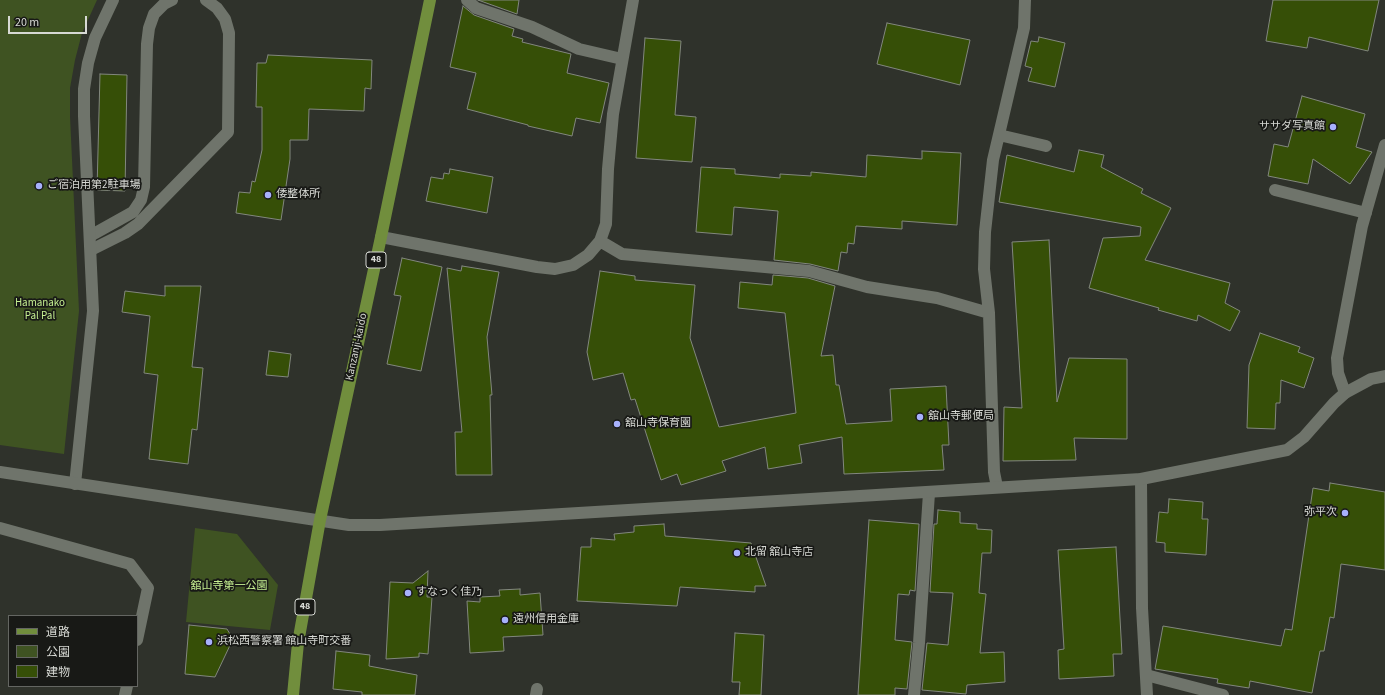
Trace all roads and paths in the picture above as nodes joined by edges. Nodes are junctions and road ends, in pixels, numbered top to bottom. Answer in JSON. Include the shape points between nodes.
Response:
{"nodes":[{"id":1,"x":113,"y":0,"type":"edge"},
{"id":2,"x":172,"y":0,"type":"edge"},
{"id":3,"x":206,"y":0,"type":"edge"},
{"id":4,"x":430,"y":0,"type":"edge"},
{"id":5,"x":467,"y":0,"type":"edge"},
{"id":6,"x":633,"y":0,"type":"edge"},
{"id":7,"x":1025,"y":0,"type":"edge"},
{"id":8,"x":622,"y":59,"type":"junction"},
{"id":9,"x":999,"y":135,"type":"junction"},
{"id":10,"x":1385,"y":145,"type":"edge"},
{"id":11,"x":1046,"y":146,"type":"dead end"},
{"id":12,"x":1275,"y":190,"type":"dead end"},
{"id":13,"x":1366,"y":213,"type":"junction"},
{"id":14,"x":90,"y":236,"type":"junction"},
{"id":15,"x":381,"y":237,"type":"junction"},
{"id":16,"x":600,"y":241,"type":"junction"},
{"id":17,"x":91,"y":250,"type":"junction"},
{"id":18,"x":990,"y":313,"type":"junction"},
{"id":19,"x":1385,"y":376,"type":"edge"},
{"id":20,"x":1345,"y":393,"type":"junction"},
{"id":21,"x":0,"y":472,"type":"edge"},
{"id":22,"x":1141,"y":479,"type":"junction"},
{"id":23,"x":75,"y":484,"type":"junction"},
{"id":24,"x":997,"y":487,"type":"junction"},
{"id":25,"x":929,"y":493,"type":"junction"},
{"id":26,"x":320,"y":520,"type":"junction"},
{"id":27,"x":0,"y":528,"type":"edge"},
{"id":28,"x":138,"y":635,"type":"edge"},
{"id":29,"x":1146,"y":675,"type":"junction"},
{"id":30,"x":293,"y":695,"type":"edge"},
{"id":31,"x":914,"y":695,"type":"edge"},
{"id":32,"x":1147,"y":695,"type":"edge"},
{"id":33,"x":1223,"y":695,"type":"edge"}],
"edges":[{"from":1,"to":14,"type":"street","via":[[95,38],[84,89]]},
{"from":2,"to":14,"type":"street","via":[[154,14],[149,28],[144,187],[141,200],[133,212]]},
{"from":3,"to":17,"type":"street","via":[[217,8],[225,19],[229,33],[228,132],[138,224]]},
{"from":4,"to":15,"type":"main road","name":"Kanzanji-kaido","number":"48"},
{"from":5,"to":8,"type":"street","via":[[476,8],[532,27],[579,49]]},
{"from":6,"to":8,"type":"street"},
{"from":7,"to":9,"type":"street","via":[[1024,28]]},
{"from":8,"to":16,"type":"street","via":[[613,122],[606,224]]},
{"from":9,"to":11,"type":"street"},
{"from":9,"to":18,"type":"street","via":[[993,160],[985,232],[984,269]]},
{"from":10,"to":13,"type":"street"},
{"from":12,"to":13,"type":"street"},
{"from":13,"to":20,"type":"street","via":[[1336,358]]},
{"from":14,"to":17,"type":"street"},
{"from":15,"to":16,"type":"street","via":[[555,269],[573,265],[588,255]]},
{"from":15,"to":26,"type":"main road","name":"Kanzanji-kaido","number":"48"},
{"from":16,"to":18,"type":"street","via":[[622,254],[808,271],[867,287],[937,298]]},
{"from":17,"to":23,"type":"street","via":[[92,322]]},
{"from":18,"to":24,"type":"street","via":[[994,472]]},
{"from":19,"to":20,"type":"street","via":[[1371,379]]},
{"from":20,"to":22,"type":"street","via":[[1304,437],[1287,450]]},
{"from":21,"to":23,"type":"street"},
{"from":22,"to":24,"type":"street"},
{"from":22,"to":29,"type":"street","via":[[1142,608]]},
{"from":23,"to":26,"type":"street"},
{"from":24,"to":25,"type":"street"},
{"from":25,"to":26,"type":"street","via":[[380,525],[349,525]]},
{"from":25,"to":31,"type":"street"},
{"from":26,"to":30,"type":"main road","name":"Kanzanji-kaido","number":"48","via":[[298,643]]},
{"from":27,"to":28,"type":"street","via":[[130,564],[148,588]]},
{"from":29,"to":32,"type":"street"},
{"from":29,"to":33,"type":"street"}]}
